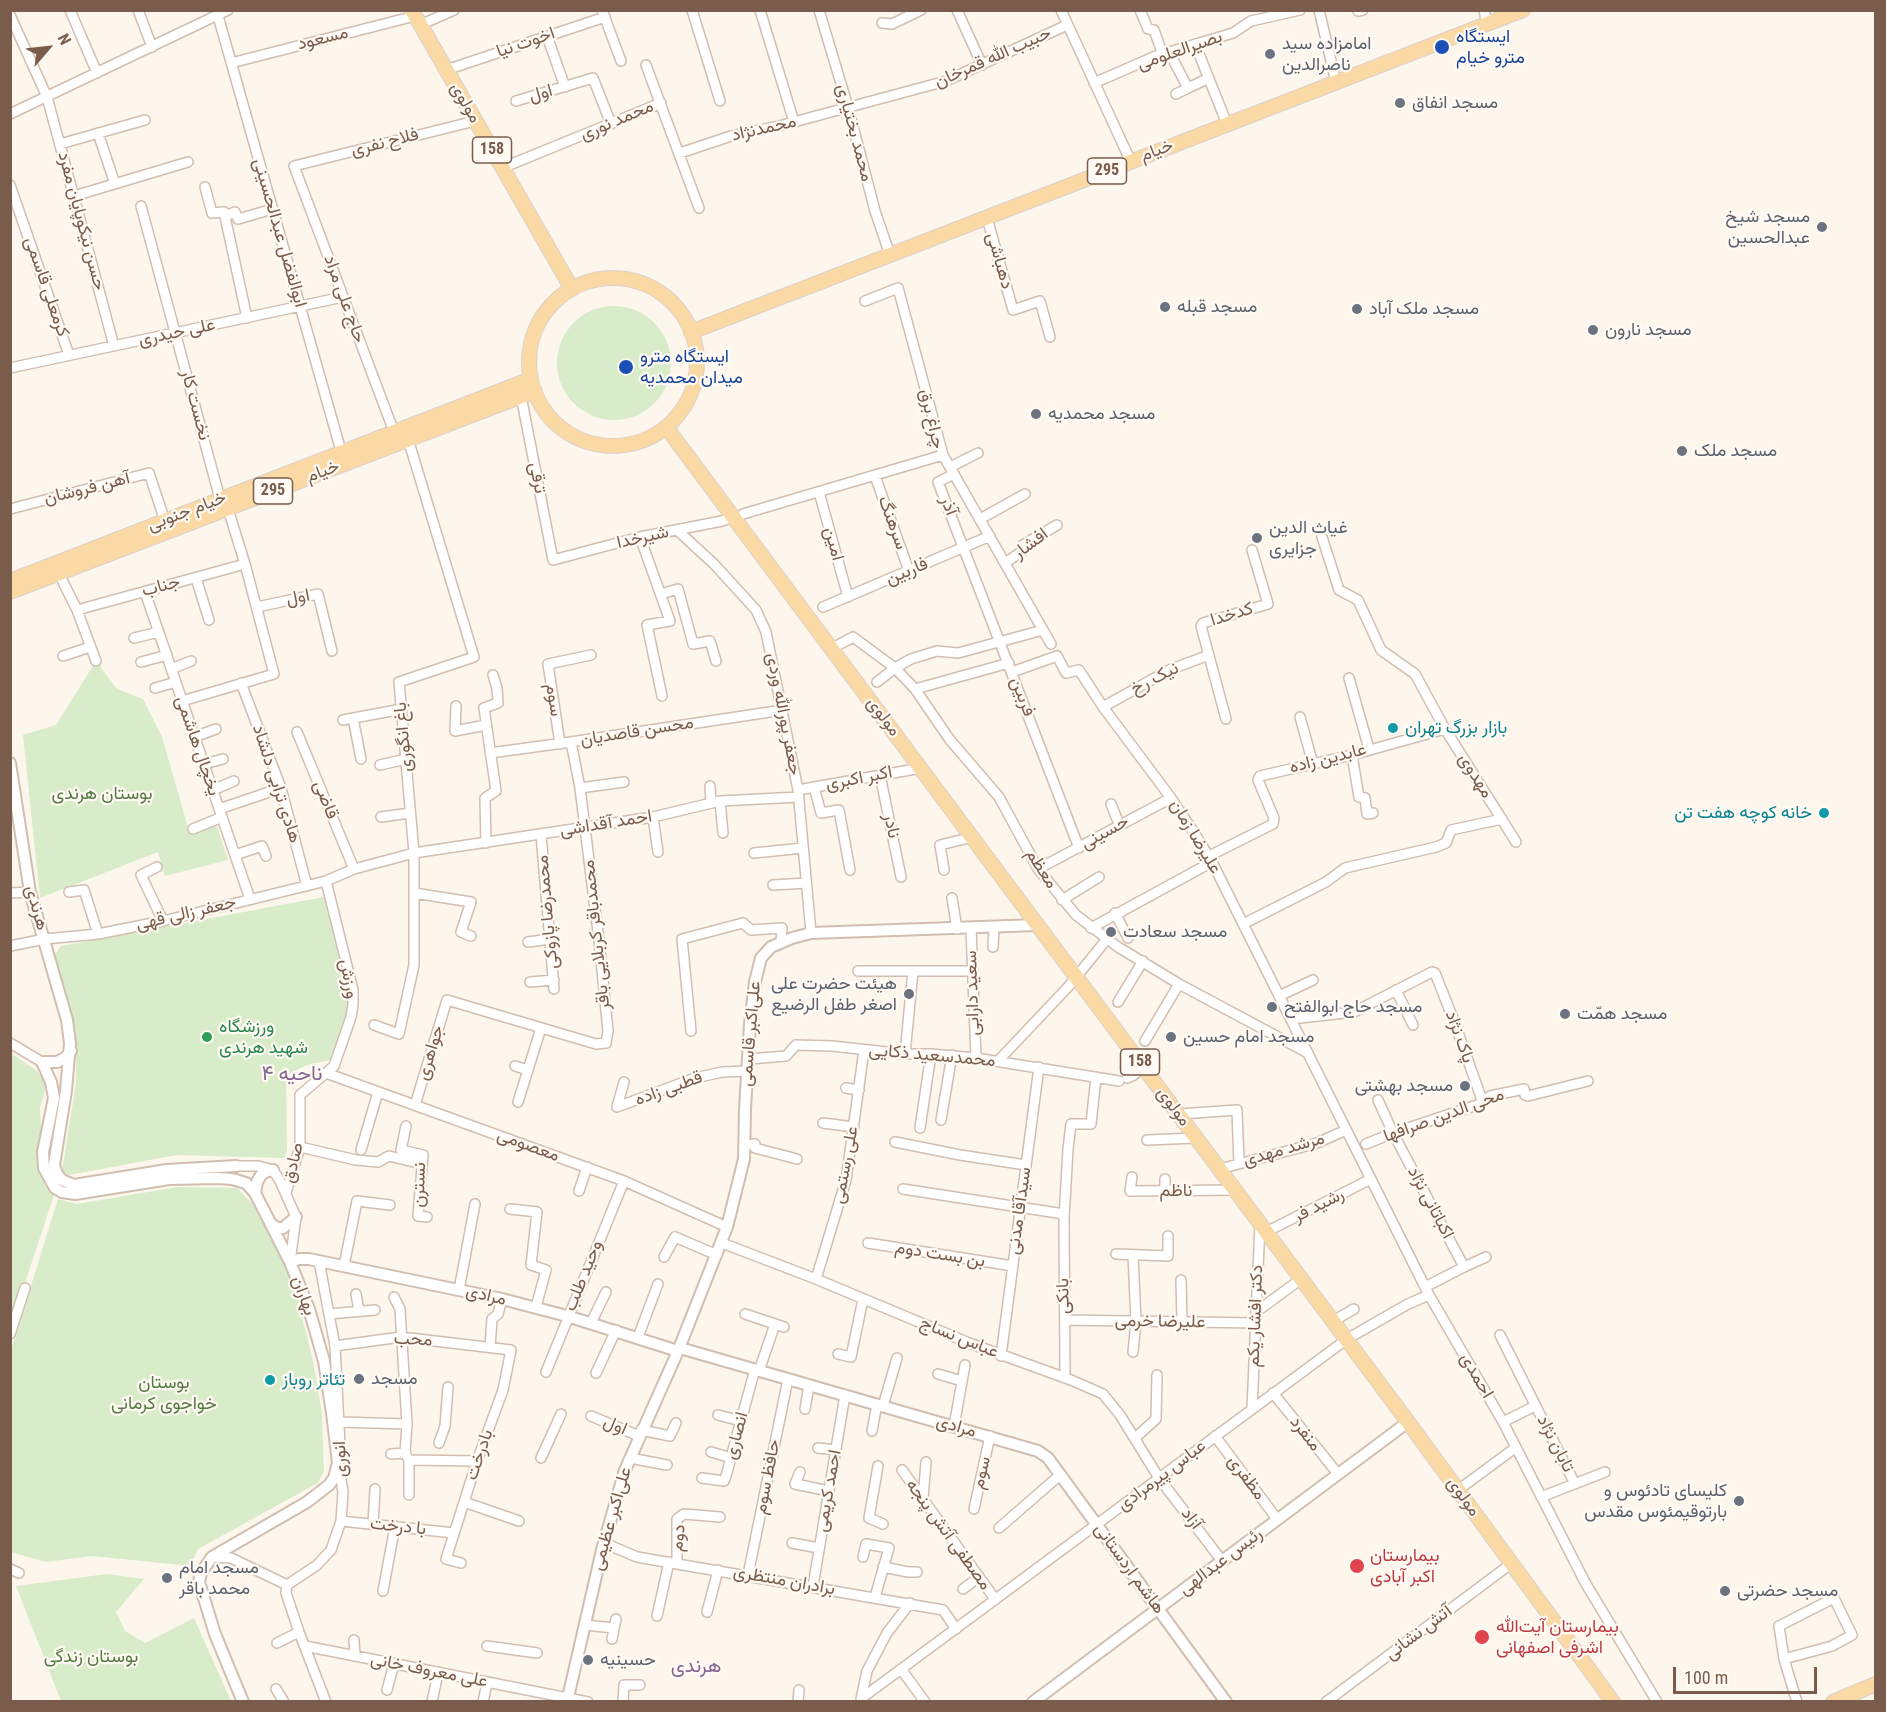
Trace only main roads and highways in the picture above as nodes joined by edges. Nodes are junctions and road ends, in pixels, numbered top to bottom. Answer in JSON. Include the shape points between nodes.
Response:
{"nodes":[{"id":1,"x":1523,"y":10,"type":"edge"},
{"id":2,"x":416,"y":17,"type":"edge"},
{"id":3,"x":1486,"y":17,"type":"edge"},
{"id":4,"x":572,"y":289,"type":"junction"},
{"id":5,"x":691,"y":332,"type":"junction"},
{"id":6,"x":529,"y":388,"type":"junction"},
{"id":7,"x":666,"y":427,"type":"junction"},
{"id":8,"x":224,"y":504,"type":"junction"},
{"id":9,"x":10,"y":581,"type":"edge"},
{"id":10,"x":10,"y":592,"type":"edge"},
{"id":11,"x":1875,"y":1684,"type":"edge"},
{"id":12,"x":1613,"y":1701,"type":"edge"},
{"id":13,"x":1833,"y":1701,"type":"edge"}],
"edges":[{"from":1,"to":3,"type":"main road","name":"خیام","number":"295"},
{"from":2,"to":4,"type":"main road","name":"مولوی","number":"158"},
{"from":3,"to":5,"type":"main road","name":"خیام","number":"295","via":[[1336,82]]},
{"from":4,"to":5,"type":"main road","via":[[607,278],[644,284],[675,305]]},
{"from":4,"to":6,"type":"main road","via":[[552,304],[535,332],[530,348]]},
{"from":5,"to":7,"type":"main road","via":[[696,373],[691,394]]},
{"from":6,"to":7,"type":"main road","via":[[558,426],[600,445],[642,441]]},
{"from":6,"to":8,"type":"main road","name":"خیام","number":"295","via":[[408,439]]},
{"from":6,"to":8,"type":"main road","name":"خیام جنوبی","number":"295","via":[[341,452]]},
{"from":7,"to":12,"type":"main road","name":"مولوی","number":"158","via":[[738,515],[831,649]]},
{"from":8,"to":9,"type":"main road","name":"خیام جنوبی","number":"295","via":[[165,521]]},
{"from":8,"to":10,"type":"main road","name":"خیام","number":"295"},
{"from":11,"to":13,"type":"main road"}]}
